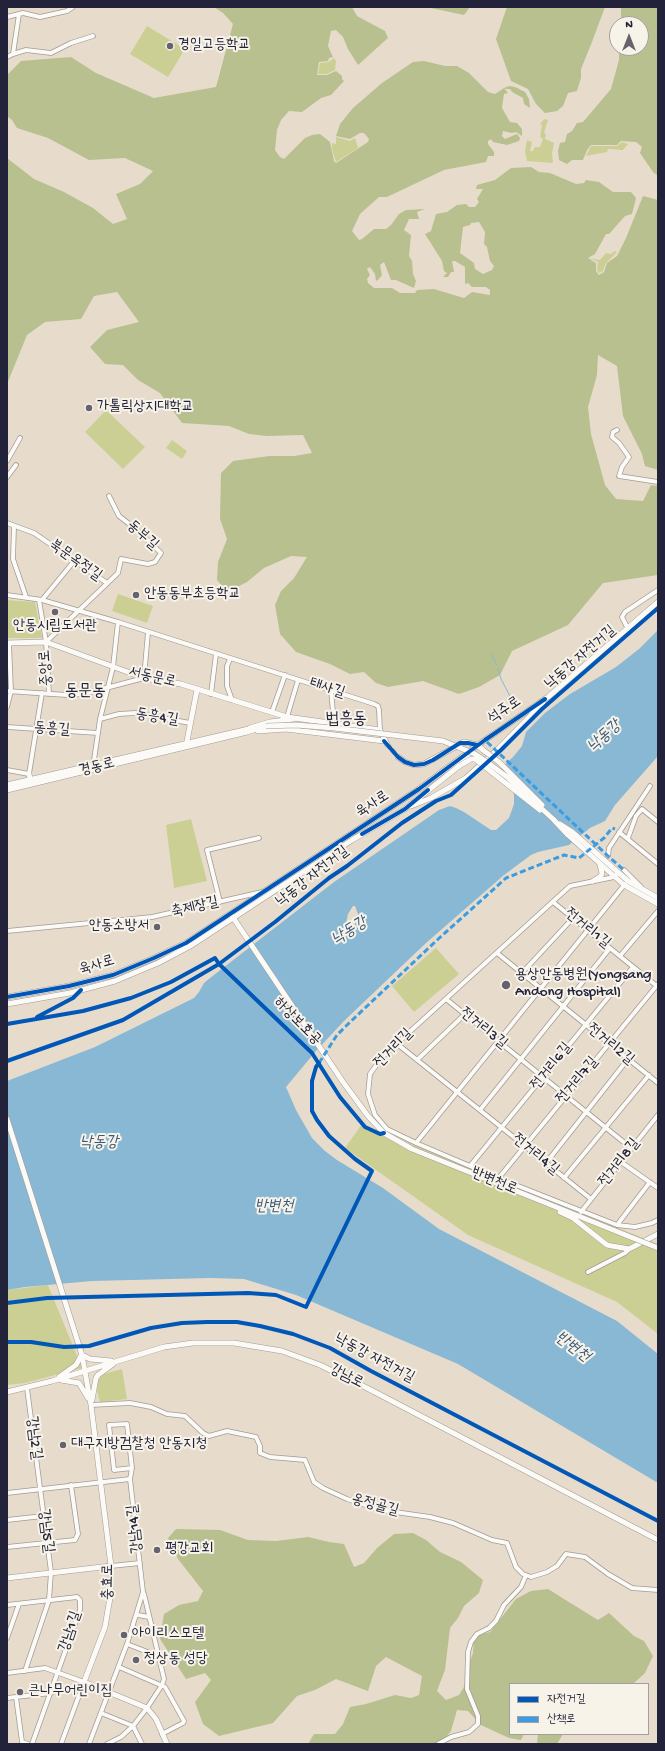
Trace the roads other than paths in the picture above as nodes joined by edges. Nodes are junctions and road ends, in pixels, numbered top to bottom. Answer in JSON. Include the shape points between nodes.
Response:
{"nodes":[{"id":1,"x":73,"y":7,"type":"edge"},
{"id":2,"x":19,"y":14,"type":"junction"},
{"id":3,"x":7,"y":17,"type":"edge"},
{"id":4,"x":93,"y":36,"type":"dead end"},
{"id":5,"x":13,"y":54,"type":"junction"},
{"id":6,"x":7,"y":57,"type":"edge"},
{"id":7,"x":617,"y":430,"type":"dead end"},
{"id":8,"x":20,"y":438,"type":"dead end"},
{"id":9,"x":7,"y":461,"type":"edge"},
{"id":10,"x":16,"y":465,"type":"dead end"},
{"id":11,"x":7,"y":477,"type":"edge"},
{"id":12,"x":658,"y":482,"type":"edge"},
{"id":13,"x":109,"y":496,"type":"dead end"},
{"id":14,"x":7,"y":523,"type":"edge"},
{"id":15,"x":14,"y":526,"type":"junction"},
{"id":16,"x":74,"y":560,"type":"junction"},
{"id":17,"x":108,"y":583,"type":"junction"},
{"id":18,"x":658,"y":590,"type":"edge"},
{"id":19,"x":7,"y":595,"type":"edge"},
{"id":20,"x":26,"y":597,"type":"junction"},
{"id":21,"x":40,"y":600,"type":"junction"},
{"id":22,"x":658,"y":602,"type":"edge"},
{"id":23,"x":80,"y":611,"type":"junction"},
{"id":24,"x":118,"y":622,"type":"junction"},
{"id":25,"x":628,"y":628,"type":"junction"},
{"id":26,"x":148,"y":632,"type":"junction"},
{"id":27,"x":46,"y":642,"type":"junction"},
{"id":28,"x":8,"y":643,"type":"edge"},
{"id":29,"x":216,"y":654,"type":"junction"},
{"id":30,"x":230,"y":659,"type":"junction"},
{"id":31,"x":113,"y":667,"type":"junction"},
{"id":32,"x":284,"y":675,"type":"junction"},
{"id":33,"x":144,"y":678,"type":"junction"},
{"id":34,"x":298,"y":680,"type":"junction"},
{"id":35,"x":107,"y":687,"type":"junction"},
{"id":36,"x":197,"y":690,"type":"junction"},
{"id":37,"x":331,"y":690,"type":"junction"},
{"id":38,"x":9,"y":691,"type":"edge"},
{"id":39,"x":42,"y":693,"type":"junction"},
{"id":40,"x":49,"y":694,"type":"junction"},
{"id":41,"x":211,"y":694,"type":"junction"},
{"id":42,"x":548,"y":698,"type":"junction"},
{"id":43,"x":232,"y":700,"type":"junction"},
{"id":44,"x":7,"y":708,"type":"edge"},
{"id":45,"x":272,"y":712,"type":"junction"},
{"id":46,"x":287,"y":716,"type":"junction"},
{"id":47,"x":100,"y":718,"type":"junction"},
{"id":48,"x":298,"y":719,"type":"junction"},
{"id":49,"x":330,"y":723,"type":"junction"},
{"id":50,"x":190,"y":724,"type":"junction"},
{"id":51,"x":7,"y":727,"type":"edge"},
{"id":52,"x":35,"y":729,"type":"junction"},
{"id":53,"x":380,"y":730,"type":"junction"},
{"id":54,"x":246,"y":731,"type":"junction"},
{"id":55,"x":98,"y":733,"type":"junction"},
{"id":56,"x":186,"y":745,"type":"junction"},
{"id":57,"x":477,"y":746,"type":"junction"},
{"id":58,"x":398,"y":757,"type":"tunnel mouth"},
{"id":59,"x":459,"y":766,"type":"junction"},
{"id":60,"x":93,"y":767,"type":"junction"},
{"id":61,"x":7,"y":770,"type":"edge"},
{"id":62,"x":29,"y":774,"type":"junction"},
{"id":63,"x":31,"y":782,"type":"junction"},
{"id":64,"x":7,"y":786,"type":"edge"},
{"id":65,"x":650,"y":786,"type":"dead end"},
{"id":66,"x":7,"y":790,"type":"edge"},
{"id":67,"x":635,"y":808,"type":"junction"},
{"id":68,"x":405,"y":809,"type":"junction"},
{"id":69,"x":636,"y":816,"type":"junction"},
{"id":70,"x":553,"y":819,"type":"junction"},
{"id":71,"x":658,"y":822,"type":"edge"},
{"id":72,"x":619,"y":832,"type":"junction"},
{"id":73,"x":259,"y":838,"type":"dead end"},
{"id":74,"x":628,"y":838,"type":"junction"},
{"id":75,"x":608,"y":856,"type":"dead end"},
{"id":76,"x":599,"y":864,"type":"junction"},
{"id":77,"x":658,"y":864,"type":"edge"},
{"id":78,"x":624,"y":870,"type":"dead end"},
{"id":79,"x":616,"y":875,"type":"junction"},
{"id":80,"x":593,"y":881,"type":"junction"},
{"id":81,"x":628,"y":881,"type":"junction"},
{"id":82,"x":624,"y":886,"type":"junction"},
{"id":83,"x":644,"y":890,"type":"junction"},
{"id":84,"x":262,"y":892,"type":"junction"},
{"id":85,"x":658,"y":898,"type":"edge"},
{"id":86,"x":220,"y":902,"type":"junction"},
{"id":87,"x":553,"y":902,"type":"junction"},
{"id":88,"x":658,"y":904,"type":"edge"},
{"id":89,"x":658,"y":910,"type":"edge"},
{"id":90,"x":230,"y":913,"type":"junction"},
{"id":91,"x":234,"y":918,"type":"junction"},
{"id":92,"x":573,"y":918,"type":"junction"},
{"id":93,"x":7,"y":930,"type":"edge"},
{"id":94,"x":588,"y":930,"type":"junction"},
{"id":95,"x":610,"y":948,"type":"junction"},
{"id":96,"x":497,"y":953,"type":"junction"},
{"id":97,"x":620,"y":956,"type":"junction"},
{"id":98,"x":633,"y":967,"type":"junction"},
{"id":99,"x":522,"y":973,"type":"junction"},
{"id":100,"x":657,"y":986,"type":"edge"},
{"id":101,"x":541,"y":988,"type":"junction"},
{"id":102,"x":7,"y":997,"type":"edge"},
{"id":103,"x":446,"y":999,"type":"junction"},
{"id":104,"x":7,"y":1004,"type":"edge"},
{"id":105,"x":563,"y":1006,"type":"junction"},
{"id":106,"x":465,"y":1014,"type":"junction"},
{"id":107,"x":586,"y":1024,"type":"junction"},
{"id":108,"x":498,"y":1041,"type":"junction"},
{"id":109,"x":396,"y":1043,"type":"junction"},
{"id":110,"x":609,"y":1044,"type":"junction"},
{"id":111,"x":520,"y":1059,"type":"junction"},
{"id":112,"x":628,"y":1059,"type":"junction"},
{"id":113,"x":417,"y":1060,"type":"junction"},
{"id":114,"x":648,"y":1075,"type":"junction"},
{"id":115,"x":543,"y":1077,"type":"junction"},
{"id":116,"x":658,"y":1083,"type":"edge"},
{"id":117,"x":457,"y":1092,"type":"junction"},
{"id":118,"x":566,"y":1096,"type":"junction"},
{"id":119,"x":480,"y":1110,"type":"junction"},
{"id":120,"x":586,"y":1112,"type":"junction"},
{"id":121,"x":658,"y":1115,"type":"edge"},
{"id":122,"x":7,"y":1120,"type":"edge"},
{"id":123,"x":502,"y":1128,"type":"junction"},
{"id":124,"x":606,"y":1128,"type":"junction"},
{"id":125,"x":416,"y":1143,"type":"junction"},
{"id":126,"x":525,"y":1146,"type":"junction"},
{"id":127,"x":631,"y":1148,"type":"junction"},
{"id":128,"x":621,"y":1162,"type":"junction"},
{"id":129,"x":546,"y":1163,"type":"junction"},
{"id":130,"x":470,"y":1166,"type":"junction"},
{"id":131,"x":564,"y":1178,"type":"junction"},
{"id":132,"x":497,"y":1180,"type":"junction"},
{"id":133,"x":650,"y":1182,"type":"junction"},
{"id":134,"x":658,"y":1188,"type":"edge"},
{"id":135,"x":591,"y":1199,"type":"junction"},
{"id":136,"x":547,"y":1203,"type":"junction"},
{"id":137,"x":581,"y":1212,"type":"junction"},
{"id":138,"x":658,"y":1220,"type":"edge"},
{"id":139,"x":617,"y":1225,"type":"junction"},
{"id":140,"x":658,"y":1234,"type":"edge"},
{"id":141,"x":658,"y":1248,"type":"edge"},
{"id":142,"x":629,"y":1249,"type":"junction"},
{"id":143,"x":588,"y":1272,"type":"dead end"},
{"id":144,"x":82,"y":1355,"type":"junction"},
{"id":145,"x":117,"y":1362,"type":"junction"},
{"id":146,"x":86,"y":1370,"type":"junction"},
{"id":147,"x":52,"y":1381,"type":"junction"},
{"id":148,"x":27,"y":1388,"type":"junction"},
{"id":149,"x":7,"y":1392,"type":"edge"},
{"id":150,"x":91,"y":1405,"type":"junction"},
{"id":151,"x":132,"y":1468,"type":"junction"},
{"id":152,"x":130,"y":1479,"type":"junction"},
{"id":153,"x":101,"y":1482,"type":"junction"},
{"id":154,"x":71,"y":1485,"type":"junction"},
{"id":155,"x":40,"y":1489,"type":"junction"},
{"id":156,"x":7,"y":1493,"type":"edge"},
{"id":157,"x":43,"y":1516,"type":"junction"},
{"id":158,"x":7,"y":1520,"type":"edge"},
{"id":159,"x":658,"y":1540,"type":"edge"},
{"id":160,"x":47,"y":1543,"type":"junction"},
{"id":161,"x":7,"y":1547,"type":"edge"},
{"id":162,"x":140,"y":1562,"type":"junction"},
{"id":163,"x":111,"y":1566,"type":"junction"},
{"id":164,"x":51,"y":1572,"type":"junction"},
{"id":165,"x":526,"y":1575,"type":"junction"},
{"id":166,"x":7,"y":1578,"type":"edge"},
{"id":167,"x":658,"y":1590,"type":"edge"},
{"id":168,"x":143,"y":1592,"type":"junction"},
{"id":169,"x":49,"y":1600,"type":"junction"},
{"id":170,"x":19,"y":1604,"type":"junction"},
{"id":171,"x":7,"y":1605,"type":"edge"},
{"id":172,"x":138,"y":1614,"type":"junction"},
{"id":173,"x":149,"y":1617,"type":"junction"},
{"id":174,"x":7,"y":1638,"type":"edge"},
{"id":175,"x":127,"y":1644,"type":"junction"},
{"id":176,"x":158,"y":1656,"type":"junction"},
{"id":177,"x":118,"y":1667,"type":"junction"},
{"id":178,"x":24,"y":1671,"type":"junction"},
{"id":179,"x":58,"y":1672,"type":"junction"},
{"id":180,"x":7,"y":1673,"type":"edge"},
{"id":181,"x":84,"y":1682,"type":"junction"},
{"id":182,"x":162,"y":1685,"type":"junction"},
{"id":183,"x":108,"y":1692,"type":"junction"},
{"id":184,"x":51,"y":1693,"type":"junction"},
{"id":185,"x":16,"y":1697,"type":"junction"},
{"id":186,"x":7,"y":1698,"type":"edge"},
{"id":187,"x":147,"y":1708,"type":"junction"},
{"id":188,"x":100,"y":1713,"type":"junction"},
{"id":189,"x":133,"y":1726,"type":"junction"},
{"id":190,"x":162,"y":1734,"type":"junction"},
{"id":191,"x":28,"y":1744,"type":"edge"},
{"id":192,"x":32,"y":1744,"type":"edge"},
{"id":193,"x":61,"y":1744,"type":"edge"},
{"id":194,"x":89,"y":1744,"type":"edge"},
{"id":195,"x":108,"y":1744,"type":"edge"},
{"id":196,"x":142,"y":1744,"type":"edge"},
{"id":197,"x":167,"y":1744,"type":"edge"},
{"id":198,"x":438,"y":1744,"type":"edge"}],
"edges":[{"from":1,"to":2,"type":"street","via":[[67,11],[40,17]]},
{"from":2,"to":3,"type":"street"},
{"from":2,"to":5,"type":"street"},
{"from":4,"to":5,"type":"street","via":[[51,53],[26,50]]},
{"from":5,"to":6,"type":"street"},
{"from":7,"to":12,"type":"street","via":[[613,432],[612,437],[629,457],[619,476]]},
{"from":8,"to":9,"type":"street"},
{"from":10,"to":11,"type":"street"},
{"from":13,"to":17,"type":"street","name":"동부길","via":[[118,516],[161,553],[154,562],[148,564],[121,559],[118,574]]},
{"from":14,"to":15,"type":"street","name":"북문옥정길"},
{"from":15,"to":16,"type":"street","name":"북문옥정길","via":[[34,533]]},
{"from":15,"to":20,"type":"street","via":[[13,559]]},
{"from":16,"to":17,"type":"street","name":"북문옥정길"},
{"from":16,"to":21,"type":"street"},
{"from":17,"to":23,"type":"street","name":"북문옥정길"},
{"from":18,"to":25,"type":"street","via":[[625,612],[622,617]]},
{"from":19,"to":20,"type":"street","name":"태사길"},
{"from":20,"to":21,"type":"street","name":"태사길"},
{"from":21,"to":23,"type":"street","name":"태사길"},
{"from":21,"to":27,"type":"street","name":"중앙로"},
{"from":22,"to":25,"type":"street","name":"석주로"},
{"from":23,"to":24,"type":"street","name":"태사길"},
{"from":23,"to":27,"type":"street"},
{"from":24,"to":26,"type":"street","name":"태사길"},
{"from":24,"to":31,"type":"street"},
{"from":25,"to":42,"type":"street","name":"석주로"},
{"from":26,"to":29,"type":"street","name":"태사길"},
{"from":26,"to":33,"type":"street"},
{"from":27,"to":28,"type":"street","name":"서동문로"},
{"from":27,"to":31,"type":"street","name":"서동문로"},
{"from":27,"to":40,"type":"street","name":"중앙로"},
{"from":28,"to":38,"type":"street"},
{"from":29,"to":30,"type":"street","name":"태사길"},
{"from":29,"to":41,"type":"street"},
{"from":30,"to":32,"type":"street","name":"태사길"},
{"from":30,"to":43,"type":"street","via":[[227,666],[227,686]]},
{"from":31,"to":33,"type":"street","name":"서동문로"},
{"from":31,"to":35,"type":"street"},
{"from":32,"to":34,"type":"street","name":"태사길"},
{"from":32,"to":45,"type":"street"},
{"from":33,"to":35,"type":"street","name":"중앙로"},
{"from":33,"to":36,"type":"street","name":"서동문로","via":[[181,684]]},
{"from":34,"to":37,"type":"street","name":"태사길"},
{"from":34,"to":46,"type":"street","name":"태사길"},
{"from":35,"to":40,"type":"street","name":"중앙로","via":[[83,694]]},
{"from":35,"to":47,"type":"street"},
{"from":36,"to":41,"type":"street","name":"서동문로"},
{"from":36,"to":50,"type":"street"},
{"from":37,"to":49,"type":"street","via":[[333,712]]},
{"from":37,"to":53,"type":"street","name":"태사길","via":[[378,706]]},
{"from":38,"to":39,"type":"street","name":"중앙로"},
{"from":38,"to":44,"type":"street"},
{"from":39,"to":40,"type":"street","name":"중앙로"},
{"from":39,"to":52,"type":"street"},
{"from":41,"to":43,"type":"street","name":"서동문로"},
{"from":42,"to":57,"type":"street","name":"석주로"},
{"from":42,"to":68,"type":"street","via":[[466,778]]},
{"from":43,"to":45,"type":"street","name":"서동문로"},
{"from":45,"to":46,"type":"street","name":"서동문로"},
{"from":46,"to":48,"type":"street","name":"서동문로"},
{"from":47,"to":50,"type":"street","name":"동흥4길","via":[[135,713]]},
{"from":47,"to":55,"type":"street"},
{"from":48,"to":49,"type":"street"},
{"from":48,"to":54,"type":"street","via":[[270,722]]},
{"from":49,"to":53,"type":"street"},
{"from":50,"to":56,"type":"street"},
{"from":51,"to":52,"type":"street","name":"동흥길"},
{"from":52,"to":55,"type":"street","name":"동흥길"},
{"from":52,"to":62,"type":"street"},
{"from":53,"to":54,"type":"street","via":[[386,742],[286,729]]},
{"from":54,"to":56,"type":"street","name":"경동로"},
{"from":54,"to":70,"type":"street","name":"경동로","bridge":true,"via":[[266,726],[296,725],[443,741],[475,754],[487,762]]},
{"from":55,"to":60,"type":"street"},
{"from":56,"to":60,"type":"street","name":"경동로"},
{"from":57,"to":58,"type":"street","via":[[460,744],[424,764],[414,765]]},
{"from":57,"to":59,"type":"street","name":"육사로"},
{"from":57,"to":70,"type":"street","bridge":true,"via":[[499,762],[536,798]]},
{"from":57,"to":84,"type":"street","name":"육사로","via":[[419,789]]},
{"from":59,"to":68,"type":"street","name":"육사로"},
{"from":59,"to":70,"type":"street","bridge":true,"via":[[475,759],[530,804]]},
{"from":60,"to":63,"type":"street","name":"경동로"},
{"from":61,"to":62,"type":"street"},
{"from":62,"to":63,"type":"street"},
{"from":63,"to":64,"type":"street","name":"경동로"},
{"from":63,"to":66,"type":"street","name":"경동로"},
{"from":65,"to":67,"type":"street"},
{"from":67,"to":69,"type":"street"},
{"from":67,"to":72,"type":"street"},
{"from":68,"to":91,"type":"street","name":"육사로","via":[[352,840]]},
{"from":69,"to":71,"type":"street","via":[[642,809]]},
{"from":69,"to":74,"type":"street"},
{"from":70,"to":76,"type":"street"},
{"from":70,"to":79,"type":"street","via":[[571,831]]},
{"from":72,"to":74,"type":"street"},
{"from":72,"to":75,"type":"street","via":[[609,848]]},
{"from":73,"to":86,"type":"street","via":[[207,850]]},
{"from":74,"to":77,"type":"street"},
{"from":76,"to":79,"type":"street"},
{"from":76,"to":80,"type":"street","via":[[601,876]]},
{"from":78,"to":83,"type":"street"},
{"from":79,"to":80,"type":"street","name":"전거리길"},
{"from":79,"to":81,"type":"street"},
{"from":79,"to":82,"type":"street"},
{"from":80,"to":87,"type":"street","name":"전거리길","via":[[570,886]]},
{"from":81,"to":82,"type":"street"},
{"from":81,"to":83,"type":"street"},
{"from":82,"to":88,"type":"street"},
{"from":82,"to":94,"type":"street"},
{"from":83,"to":85,"type":"street"},
{"from":84,"to":86,"type":"street","name":"축제장길"},
{"from":84,"to":90,"type":"street","name":"육사로"},
{"from":86,"to":93,"type":"street","name":"축제장길","via":[[152,917]]},
{"from":87,"to":92,"type":"street","name":"전거리1길"},
{"from":87,"to":96,"type":"street","name":"전거리길"},
{"from":89,"to":97,"type":"street","name":"전거리1길"},
{"from":90,"to":91,"type":"street","name":"반변천로"},
{"from":90,"to":102,"type":"street","name":"육사로","via":[[186,943],[113,975]]},
{"from":91,"to":104,"type":"street","name":"육사로","via":[[185,949],[115,982]]},
{"from":91,"to":132,"type":"street","name":"반변천로","via":[[340,1077],[368,1116],[384,1132],[396,1141]]},
{"from":92,"to":94,"type":"street","name":"전거리1길"},
{"from":92,"to":99,"type":"street"},
{"from":94,"to":95,"type":"street","name":"전거리1길"},
{"from":94,"to":101,"type":"street"},
{"from":95,"to":97,"type":"street","name":"전거리1길"},
{"from":95,"to":105,"type":"street"},
{"from":96,"to":99,"type":"street","name":"전거리2길"},
{"from":96,"to":103,"type":"street","name":"전거리길"},
{"from":97,"to":98,"type":"street","name":"전거리1길"},
{"from":98,"to":100,"type":"street","name":"전거리1길"},
{"from":98,"to":107,"type":"street","name":"전거리6길"},
{"from":99,"to":101,"type":"street","name":"전거리2길"},
{"from":100,"to":110,"type":"street","name":"전거리7길"},
{"from":101,"to":105,"type":"street","name":"전거리2길"},
{"from":101,"to":108,"type":"street"},
{"from":103,"to":106,"type":"street","name":"전거리3길"},
{"from":103,"to":109,"type":"street","name":"전거리길"},
{"from":105,"to":107,"type":"street","name":"전거리2길"},
{"from":105,"to":111,"type":"street","name":"전거리3길"},
{"from":106,"to":108,"type":"street","name":"전거리3길"},
{"from":106,"to":113,"type":"street"},
{"from":107,"to":110,"type":"street","name":"전거리2길"},
{"from":107,"to":115,"type":"street","name":"전거리6길"},
{"from":108,"to":111,"type":"street","name":"전거리3길"},
{"from":108,"to":117,"type":"street"},
{"from":109,"to":113,"type":"street","name":"전거리4길"},
{"from":109,"to":125,"type":"street","name":"전거리길","via":[[370,1074],[368,1094],[375,1116],[388,1129]]},
{"from":110,"to":112,"type":"street","name":"전거리2길"},
{"from":110,"to":118,"type":"street","name":"전거리7길"},
{"from":111,"to":115,"type":"street","name":"전거리3길"},
{"from":111,"to":119,"type":"street"},
{"from":112,"to":114,"type":"street","name":"전거리2길"},
{"from":112,"to":120,"type":"street"},
{"from":113,"to":117,"type":"street","name":"전거리4길"},
{"from":114,"to":116,"type":"street","name":"전거리2길"},
{"from":114,"to":124,"type":"street"},
{"from":115,"to":118,"type":"street","name":"전거리3길"},
{"from":115,"to":123,"type":"street","name":"전거리6길"},
{"from":117,"to":119,"type":"street","name":"전거리4길"},
{"from":117,"to":125,"type":"street"},
{"from":118,"to":120,"type":"street","name":"전거리3길"},
{"from":118,"to":126,"type":"street","name":"전거리7길"},
{"from":119,"to":123,"type":"street","name":"전거리4길"},
{"from":120,"to":124,"type":"street","name":"전거리3길"},
{"from":120,"to":129,"type":"street"},
{"from":121,"to":127,"type":"street","name":"전거리8길"},
{"from":122,"to":144,"type":"street","name":"충효로"},
{"from":123,"to":126,"type":"street","name":"전거리4길"},
{"from":123,"to":130,"type":"street","name":"전거리6길"},
{"from":124,"to":127,"type":"street","name":"전거리3길"},
{"from":124,"to":131,"type":"street"},
{"from":125,"to":130,"type":"street","name":"전거리길"},
{"from":126,"to":129,"type":"street","name":"전거리4길"},
{"from":126,"to":132,"type":"street","name":"전거리7길"},
{"from":127,"to":128,"type":"street","name":"전거리8길"},
{"from":128,"to":133,"type":"street"},
{"from":128,"to":135,"type":"street","name":"전거리8길"},
{"from":129,"to":131,"type":"street","name":"전거리4길"},
{"from":130,"to":132,"type":"street","name":"전거리길"},
{"from":131,"to":135,"type":"street","name":"전거리4길"},
{"from":132,"to":136,"type":"street","name":"반변천로"},
{"from":132,"to":137,"type":"street","name":"전거리길"},
{"from":133,"to":134,"type":"street"},
{"from":133,"to":139,"type":"street"},
{"from":135,"to":137,"type":"street","name":"전거리8길"},
{"from":136,"to":141,"type":"street","name":"반변천로","bridge":true},
{"from":136,"to":142,"type":"street","via":[[577,1220],[607,1245]]},
{"from":137,"to":139,"type":"street","name":"전거리길"},
{"from":138,"to":139,"type":"street","name":"전거리길","via":[[635,1227]]},
{"from":140,"to":142,"type":"street"},
{"from":142,"to":143,"type":"street","via":[[626,1253]]},
{"from":144,"to":145,"type":"street","via":[[90,1359]]},
{"from":144,"to":146,"type":"street","name":"충효로"},
{"from":144,"to":147,"type":"street","via":[[76,1365]]},
{"from":145,"to":146,"type":"street","name":"강남로"},
{"from":145,"to":150,"type":"street","via":[[98,1375],[94,1383]]},
{"from":145,"to":159,"type":"street","name":"강남로","via":[[164,1347],[193,1343],[234,1343],[282,1351],[320,1365],[369,1389]]},
{"from":146,"to":147,"type":"street","name":"강남로"},
{"from":146,"to":150,"type":"street","name":"충효로"},
{"from":147,"to":148,"type":"street","name":"강남로"},
{"from":147,"to":150,"type":"street","via":[[66,1380],[79,1383]]},
{"from":148,"to":149,"type":"street","name":"강남로"},
{"from":148,"to":155,"type":"street","name":"강남2길"},
{"from":150,"to":153,"type":"street","name":"충효로"},
{"from":150,"to":165,"type":"street","name":"옹정골길","via":[[130,1403],[151,1407],[167,1414],[185,1416],[203,1434],[209,1436],[227,1431],[256,1437],[260,1453],[270,1457],[305,1460],[314,1482],[347,1499],[381,1510],[453,1523],[484,1537],[507,1543],[516,1567]]},
{"from":151,"to":151,"type":"street","name":"강남14길","via":[[114,1470],[109,1425],[127,1424]]},
{"from":151,"to":152,"type":"street","name":"강남14길"},
{"from":152,"to":153,"type":"street"},
{"from":152,"to":162,"type":"street","name":"강남14길"},
{"from":153,"to":154,"type":"street"},
{"from":153,"to":163,"type":"street","name":"충효로"},
{"from":154,"to":155,"type":"street"},
{"from":154,"to":160,"type":"street","via":[[78,1534],[75,1540]]},
{"from":155,"to":156,"type":"street"},
{"from":155,"to":157,"type":"street","name":"강남5길"},
{"from":157,"to":158,"type":"street"},
{"from":157,"to":160,"type":"street","name":"강남5길"},
{"from":160,"to":161,"type":"street"},
{"from":160,"to":164,"type":"street","name":"강남5길"},
{"from":162,"to":163,"type":"street"},
{"from":162,"to":168,"type":"street","name":"강남14길"},
{"from":163,"to":164,"type":"street","name":"강남5길"},
{"from":163,"to":181,"type":"street","name":"충효로","via":[[111,1592],[105,1627]]},
{"from":164,"to":166,"type":"street","name":"강남5길"},
{"from":164,"to":169,"type":"street","name":"강남1길"},
{"from":165,"to":167,"type":"street","via":[[530,1577],[547,1572],[557,1566],[566,1554],[585,1557],[632,1588]]},
{"from":165,"to":198,"type":"street","via":[[521,1587],[504,1605],[496,1621],[477,1634],[471,1642],[468,1652],[467,1689],[478,1716],[478,1724],[469,1732],[450,1737]]},
{"from":168,"to":172,"type":"street","name":"강남14길"},
{"from":168,"to":173,"type":"street"},
{"from":169,"to":170,"type":"street"},
{"from":169,"to":178,"type":"street","name":"강남1길"},
{"from":169,"to":179,"type":"street","name":"강남1길","via":[[80,1600],[80,1610]]},
{"from":170,"to":171,"type":"street"},
{"from":170,"to":174,"type":"street"},
{"from":172,"to":173,"type":"street"},
{"from":172,"to":175,"type":"street","name":"강남14길"},
{"from":173,"to":176,"type":"street"},
{"from":175,"to":176,"type":"street"},
{"from":175,"to":177,"type":"street","name":"강남14길"},
{"from":176,"to":182,"type":"street","via":[[164,1679]]},
{"from":177,"to":182,"type":"street"},
{"from":177,"to":183,"type":"street","name":"강남14길"},
{"from":178,"to":179,"type":"street","name":"강남1길","via":[[45,1668]]},
{"from":178,"to":180,"type":"street","name":"강남1길"},
{"from":179,"to":181,"type":"street","name":"강남1길"},
{"from":179,"to":184,"type":"street"},
{"from":181,"to":183,"type":"street"},
{"from":181,"to":193,"type":"street"},
{"from":182,"to":187,"type":"street"},
{"from":182,"to":190,"type":"street","via":[[184,1721]]},
{"from":183,"to":187,"type":"street"},
{"from":183,"to":188,"type":"street","name":"강남14길"},
{"from":184,"to":185,"type":"street"},
{"from":184,"to":192,"type":"street"},
{"from":185,"to":186,"type":"street"},
{"from":185,"to":191,"type":"street","via":[[22,1742]]},
{"from":187,"to":189,"type":"street"},
{"from":187,"to":190,"type":"street","via":[[156,1719]]},
{"from":188,"to":189,"type":"street"},
{"from":188,"to":194,"type":"street","name":"강남14길"},
{"from":189,"to":195,"type":"street"},
{"from":189,"to":196,"type":"street"},
{"from":190,"to":197,"type":"street"}]}
